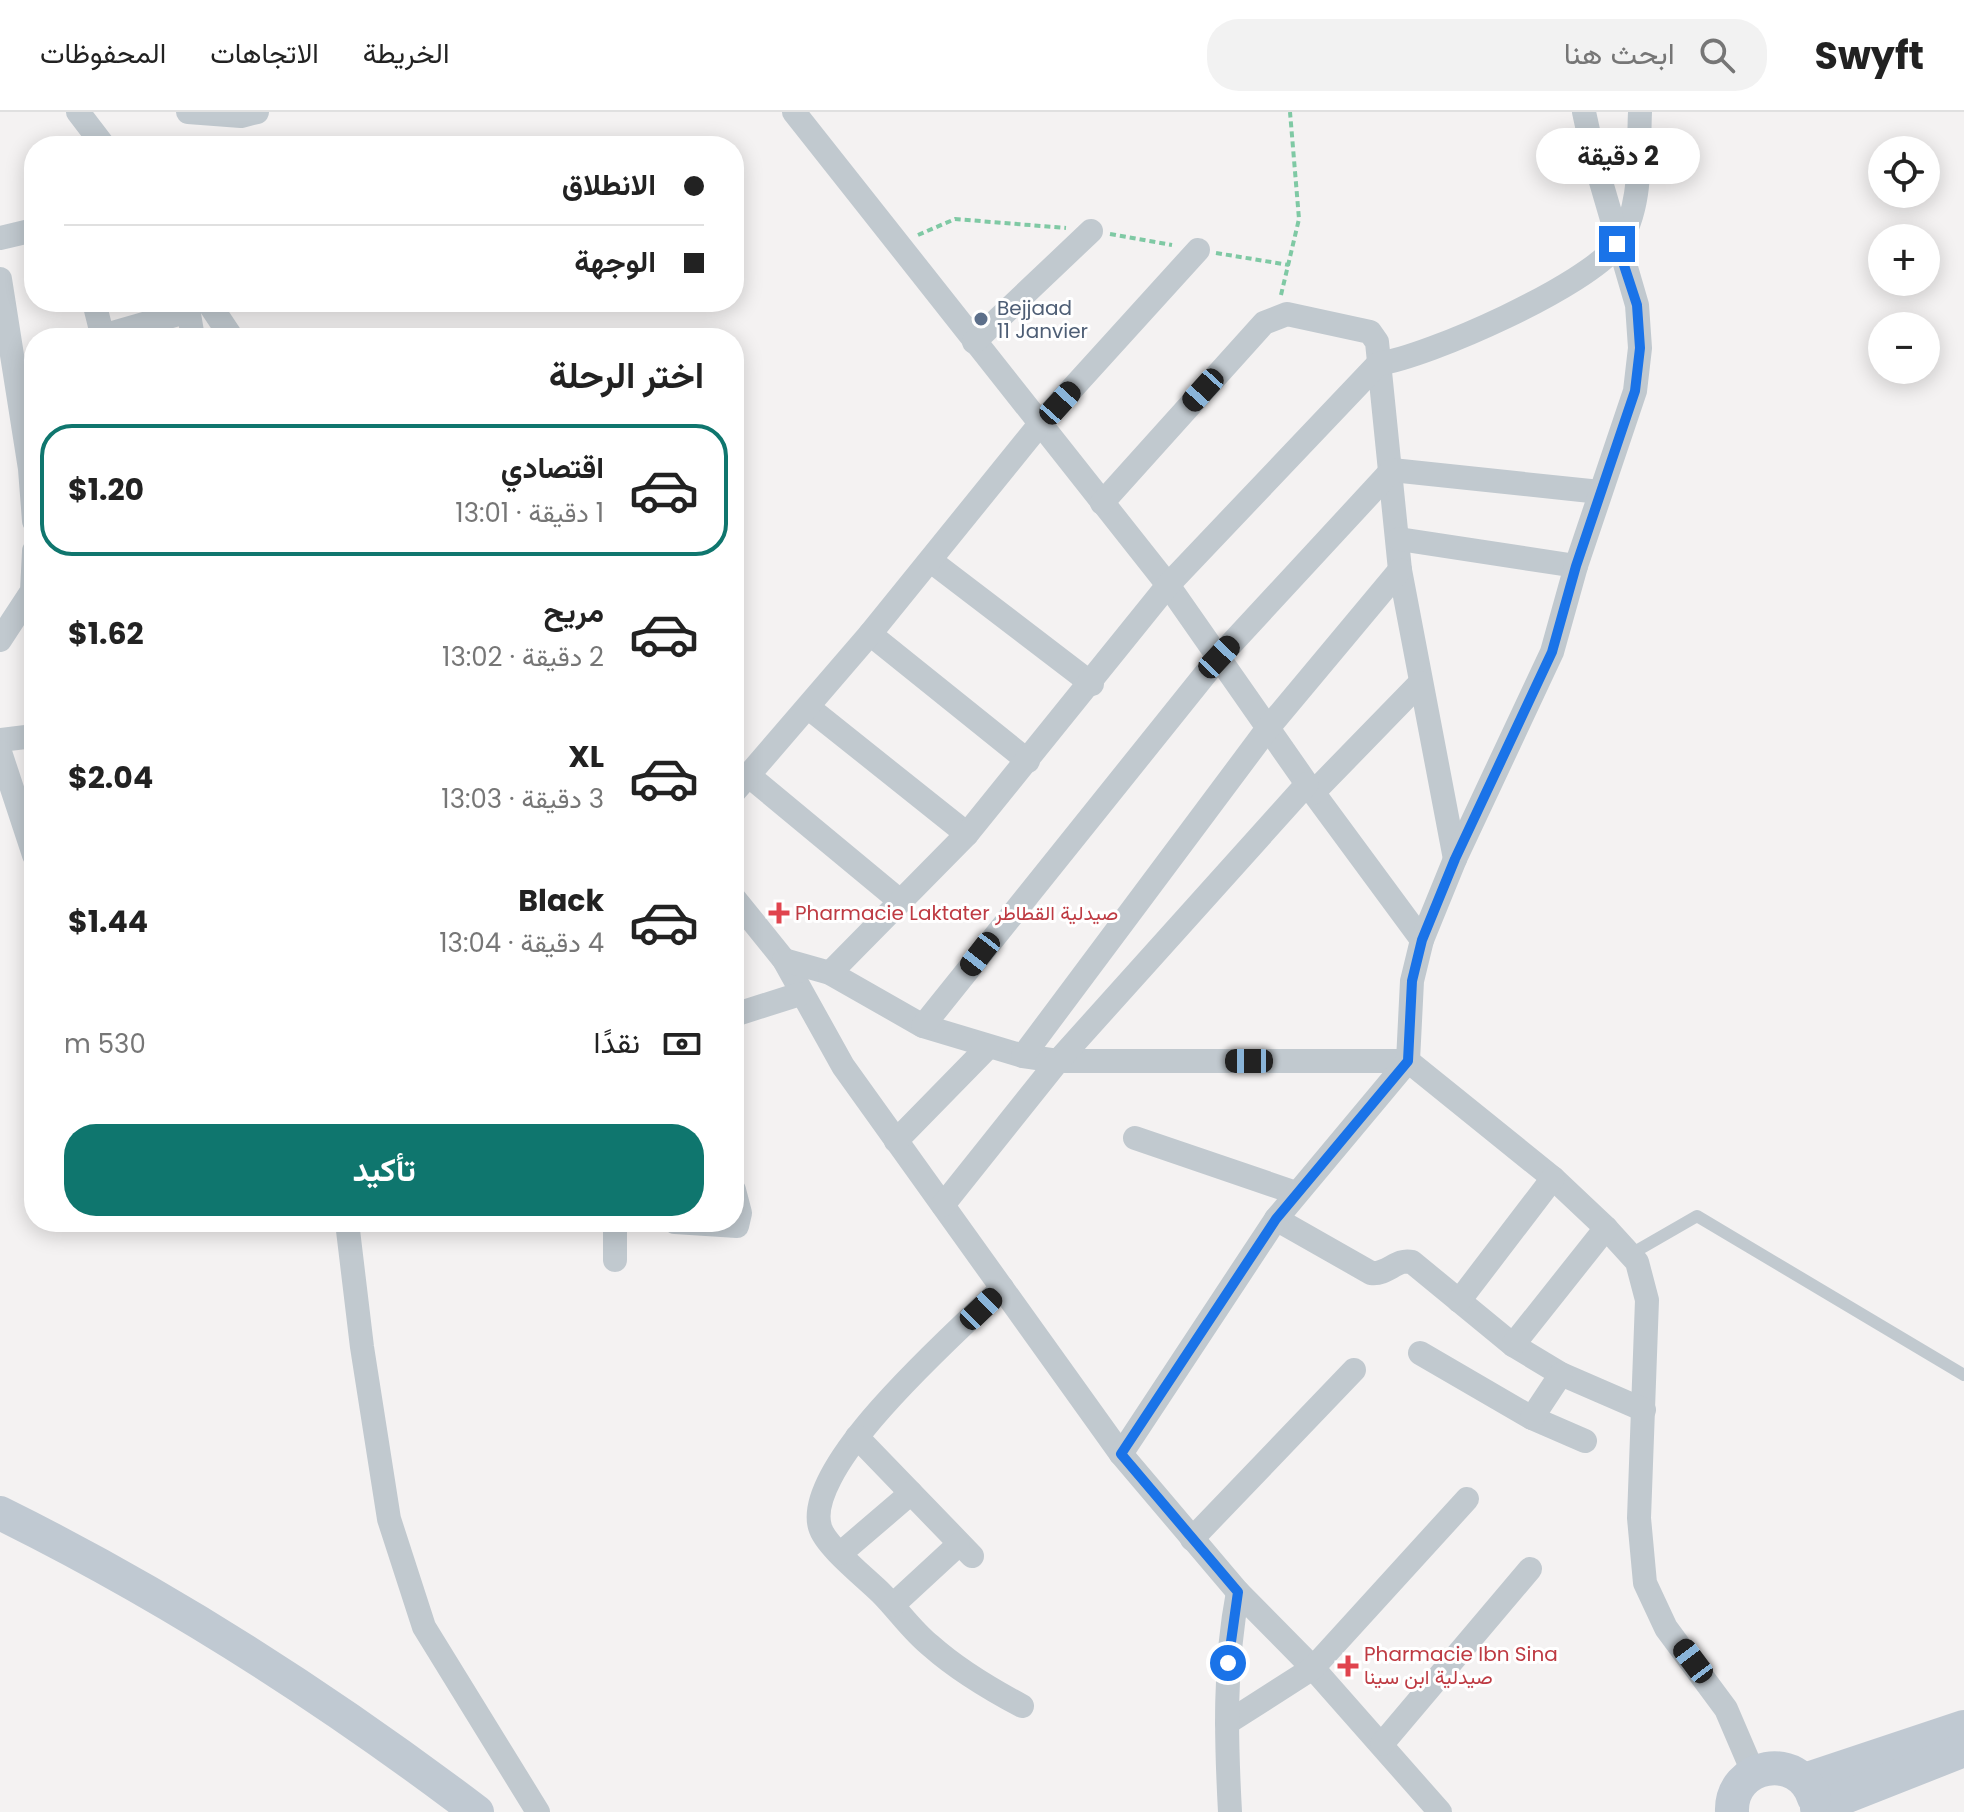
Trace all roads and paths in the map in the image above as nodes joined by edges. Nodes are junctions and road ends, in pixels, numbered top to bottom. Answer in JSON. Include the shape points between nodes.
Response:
{"nodes":[{"id":1,"x":78,"y":112,"type":"edge"},
{"id":2,"x":188,"y":112,"type":"edge"},
{"id":3,"x":257,"y":112,"type":"edge"},
{"id":4,"x":1290,"y":112,"type":"edge"},
{"id":5,"x":1584,"y":112,"type":"edge"},
{"id":6,"x":1640,"y":112,"type":"edge"},
{"id":7,"x":799,"y":114,"type":"edge"},
{"id":8,"x":96,"y":136,"type":"edge"},
{"id":9,"x":1091,"y":231,"type":"dead end"},
{"id":10,"x":24,"y":232,"type":"edge"},
{"id":11,"x":0,"y":238,"type":"edge"},
{"id":12,"x":1617,"y":244,"type":"junction"},
{"id":13,"x":1198,"y":250,"type":"dead end"},
{"id":14,"x":0,"y":279,"type":"edge"},
{"id":15,"x":175,"y":312,"type":"edge"},
{"id":16,"x":203,"y":312,"type":"edge"},
{"id":17,"x":1275,"y":316,"type":"junction"},
{"id":18,"x":128,"y":328,"type":"edge"},
{"id":19,"x":221,"y":328,"type":"edge"},
{"id":20,"x":974,"y":342,"type":"junction"},
{"id":21,"x":1378,"y":364,"type":"junction"},
{"id":22,"x":1040,"y":424,"type":"junction"},
{"id":23,"x":24,"y":431,"type":"edge"},
{"id":24,"x":1392,"y":470,"type":"junction"},
{"id":25,"x":1600,"y":492,"type":"junction"},
{"id":26,"x":1102,"y":503,"type":"junction"},
{"id":27,"x":1399,"y":539,"type":"junction"},
{"id":28,"x":931,"y":561,"type":"junction"},
{"id":29,"x":1576,"y":566,"type":"junction"},
{"id":30,"x":1400,"y":570,"type":"junction"},
{"id":31,"x":1168,"y":585,"type":"junction"},
{"id":32,"x":24,"y":604,"type":"edge"},
{"id":33,"x":870,"y":634,"type":"junction"},
{"id":34,"x":0,"y":640,"type":"edge"},
{"id":35,"x":1219,"y":657,"type":"junction"},
{"id":36,"x":1420,"y":683,"type":"junction"},
{"id":37,"x":1092,"y":684,"type":"junction"},
{"id":38,"x":809,"y":708,"type":"junction"},
{"id":39,"x":1268,"y":728,"type":"junction"},
{"id":40,"x":24,"y":737,"type":"edge"},
{"id":41,"x":0,"y":740,"type":"edge"},
{"id":42,"x":0,"y":752,"type":"edge"},
{"id":43,"x":1028,"y":761,"type":"junction"},
{"id":44,"x":744,"y":780,"type":"edge"},
{"id":45,"x":744,"y":785,"type":"edge"},
{"id":46,"x":1310,"y":788,"type":"junction"},
{"id":47,"x":24,"y":825,"type":"edge"},
{"id":48,"x":967,"y":834,"type":"junction"},
{"id":49,"x":1455,"y":859,"type":"junction"},
{"id":50,"x":900,"y":901,"type":"junction"},
{"id":51,"x":744,"y":910,"type":"edge"},
{"id":52,"x":1422,"y":940,"type":"junction"},
{"id":53,"x":784,"y":960,"type":"junction"},
{"id":54,"x":830,"y":973,"type":"junction"},
{"id":55,"x":800,"y":994,"type":"junction"},
{"id":56,"x":744,"y":1012,"type":"edge"},
{"id":57,"x":923,"y":1026,"type":"junction"},
{"id":58,"x":988,"y":1047,"type":"junction"},
{"id":59,"x":1023,"y":1056,"type":"junction"},
{"id":60,"x":1058,"y":1061,"type":"junction"},
{"id":61,"x":1408,"y":1061,"type":"junction"},
{"id":62,"x":1135,"y":1138,"type":"dead end"},
{"id":63,"x":896,"y":1141,"type":"junction"},
{"id":64,"x":1553,"y":1178,"type":"junction"},
{"id":65,"x":1296,"y":1193,"type":"junction"},
{"id":66,"x":943,"y":1205,"type":"junction"},
{"id":67,"x":1276,"y":1219,"type":"junction"},
{"id":68,"x":1606,"y":1228,"type":"junction"},
{"id":69,"x":348,"y":1232,"type":"edge"},
{"id":70,"x":615,"y":1232,"type":"edge"},
{"id":71,"x":1631,"y":1254,"type":"junction"},
{"id":72,"x":615,"y":1260,"type":"dead end"},
{"id":73,"x":1002,"y":1288,"type":"junction"},
{"id":74,"x":1459,"y":1301,"type":"junction"},
{"id":75,"x":1513,"y":1345,"type":"junction"},
{"id":76,"x":1420,"y":1353,"type":"dead end"},
{"id":77,"x":1354,"y":1370,"type":"dead end"},
{"id":78,"x":1561,"y":1374,"type":"junction"},
{"id":79,"x":1964,"y":1375,"type":"edge"},
{"id":80,"x":1644,"y":1410,"type":"junction"},
{"id":81,"x":1532,"y":1418,"type":"junction"},
{"id":82,"x":857,"y":1437,"type":"junction"},
{"id":83,"x":1585,"y":1441,"type":"dead end"},
{"id":84,"x":1121,"y":1454,"type":"junction"},
{"id":85,"x":911,"y":1493,"type":"junction"},
{"id":86,"x":1467,"y":1499,"type":"dead end"},
{"id":87,"x":0,"y":1513,"type":"edge"},
{"id":88,"x":1192,"y":1539,"type":"junction"},
{"id":89,"x":841,"y":1553,"type":"junction"},
{"id":90,"x":1530,"y":1569,"type":"dead end"},
{"id":91,"x":1238,"y":1592,"type":"junction"},
{"id":92,"x":893,"y":1605,"type":"junction"},
{"id":93,"x":1313,"y":1668,"type":"junction"},
{"id":94,"x":1022,"y":1706,"type":"dead end"},
{"id":95,"x":1227,"y":1723,"type":"junction"},
{"id":96,"x":1964,"y":1727,"type":"edge"},
{"id":97,"x":1382,"y":1744,"type":"junction"},
{"id":98,"x":1964,"y":1750,"type":"edge"},
{"id":99,"x":1753,"y":1772,"type":"junction"},
{"id":100,"x":1812,"y":1800,"type":"edge"},
{"id":101,"x":1726,"y":1809,"type":"edge"},
{"id":102,"x":477,"y":1812,"type":"edge"},
{"id":103,"x":538,"y":1812,"type":"edge"},
{"id":104,"x":1230,"y":1812,"type":"edge"},
{"id":105,"x":1440,"y":1812,"type":"edge"}],
"edges":[{"from":1,"to":8,"type":"street"},
{"from":2,"to":3,"type":"street"},
{"from":4,"to":17,"type":"path","via":[[1299,219]]},
{"from":5,"to":12,"type":"street"},
{"from":6,"to":12,"type":"street","via":[[1632,212]]},
{"from":7,"to":20,"type":"street"},
{"from":9,"to":20,"type":"street"},
{"from":10,"to":11,"type":"street"},
{"from":12,"to":21,"type":"street","via":[[1564,285],[1509,316],[1402,360]]},
{"from":12,"to":25,"type":"street","via":[[1637,305],[1640,348],[1635,391]]},
{"from":13,"to":22,"type":"street"},
{"from":14,"to":23,"type":"street"},
{"from":15,"to":18,"type":"street"},
{"from":16,"to":19,"type":"street"},
{"from":17,"to":21,"type":"street","via":[[1361,328],[1377,342]]},
{"from":17,"to":26,"type":"street"},
{"from":20,"to":22,"type":"street"},
{"from":21,"to":24,"type":"street"},
{"from":21,"to":31,"type":"street"},
{"from":22,"to":26,"type":"street"},
{"from":22,"to":28,"type":"street"},
{"from":24,"to":25,"type":"street"},
{"from":24,"to":27,"type":"street"},
{"from":24,"to":35,"type":"street"},
{"from":25,"to":29,"type":"street"},
{"from":26,"to":31,"type":"street"},
{"from":27,"to":29,"type":"street"},
{"from":27,"to":30,"type":"street"},
{"from":28,"to":33,"type":"street"},
{"from":28,"to":37,"type":"street"},
{"from":29,"to":49,"type":"street","via":[[1552,652]]},
{"from":30,"to":36,"type":"street"},
{"from":30,"to":39,"type":"street"},
{"from":31,"to":35,"type":"street"},
{"from":31,"to":37,"type":"street"},
{"from":32,"to":34,"type":"street"},
{"from":33,"to":38,"type":"street"},
{"from":33,"to":43,"type":"street"},
{"from":35,"to":39,"type":"street"},
{"from":35,"to":57,"type":"street"},
{"from":36,"to":46,"type":"street"},
{"from":36,"to":49,"type":"street"},
{"from":37,"to":43,"type":"street"},
{"from":38,"to":44,"type":"street"},
{"from":38,"to":48,"type":"street"},
{"from":39,"to":46,"type":"street"},
{"from":39,"to":59,"type":"street"},
{"from":40,"to":41,"type":"street"},
{"from":42,"to":47,"type":"street"},
{"from":43,"to":48,"type":"street"},
{"from":45,"to":50,"type":"street"},
{"from":46,"to":52,"type":"street"},
{"from":46,"to":60,"type":"street"},
{"from":48,"to":50,"type":"street"},
{"from":49,"to":52,"type":"street"},
{"from":50,"to":54,"type":"street"},
{"from":51,"to":53,"type":"street"},
{"from":52,"to":61,"type":"street","via":[[1412,981]]},
{"from":53,"to":54,"type":"street"},
{"from":53,"to":55,"type":"street"},
{"from":54,"to":57,"type":"street"},
{"from":55,"to":56,"type":"street"},
{"from":55,"to":63,"type":"street"},
{"from":57,"to":58,"type":"street"},
{"from":58,"to":59,"type":"street"},
{"from":58,"to":63,"type":"street"},
{"from":59,"to":60,"type":"street"},
{"from":60,"to":61,"type":"street"},
{"from":60,"to":66,"type":"street"},
{"from":61,"to":64,"type":"street"},
{"from":61,"to":65,"type":"street"},
{"from":62,"to":65,"type":"street"},
{"from":63,"to":66,"type":"street"},
{"from":64,"to":68,"type":"street"},
{"from":64,"to":74,"type":"street"},
{"from":65,"to":67,"type":"street"},
{"from":66,"to":73,"type":"street"},
{"from":67,"to":74,"type":"street","via":[[1371,1273],[1408,1260]]},
{"from":67,"to":84,"type":"street"},
{"from":68,"to":71,"type":"street"},
{"from":68,"to":75,"type":"street"},
{"from":69,"to":103,"type":"street","via":[[389,1519],[424,1627]]},
{"from":70,"to":72,"type":"street"},
{"from":71,"to":79,"type":"lane","via":[[1697,1216]]},
{"from":71,"to":80,"type":"street","via":[[1643,1273],[1647,1300]]},
{"from":73,"to":82,"type":"street"},
{"from":73,"to":84,"type":"street"},
{"from":74,"to":75,"type":"street"},
{"from":75,"to":78,"type":"street"},
{"from":76,"to":81,"type":"street"},
{"from":77,"to":88,"type":"street"},
{"from":78,"to":80,"type":"street"},
{"from":78,"to":81,"type":"street"},
{"from":80,"to":99,"type":"street","via":[[1640,1561],[1649,1599],[1715,1691]]},
{"from":81,"to":83,"type":"street"},
{"from":82,"to":85,"type":"street"},
{"from":82,"to":89,"type":"street","via":[[833,1470],[817,1513],[826,1540]]},
{"from":84,"to":88,"type":"street"},
{"from":85,"to":89,"type":"street"},
{"from":85,"to":92,"type":"street","via":[[965,1550]]},
{"from":86,"to":93,"type":"street"},
{"from":87,"to":102,"type":"main road","via":[[184,1613],[320,1700]]},
{"from":88,"to":91,"type":"street"},
{"from":89,"to":92,"type":"street"},
{"from":90,"to":97,"type":"street"},
{"from":91,"to":93,"type":"street"},
{"from":91,"to":95,"type":"street","via":[[1230,1637]]},
{"from":92,"to":94,"type":"street","via":[[939,1653]]},
{"from":93,"to":95,"type":"street"},
{"from":93,"to":97,"type":"street"},
{"from":95,"to":104,"type":"street"},
{"from":96,"to":100,"type":"main road"},
{"from":97,"to":105,"type":"street"},
{"from":98,"to":100,"type":"main road"},
{"from":99,"to":100,"type":"main road","via":[[1771,1767],[1790,1770]]},
{"from":99,"to":101,"type":"main road"}]}
